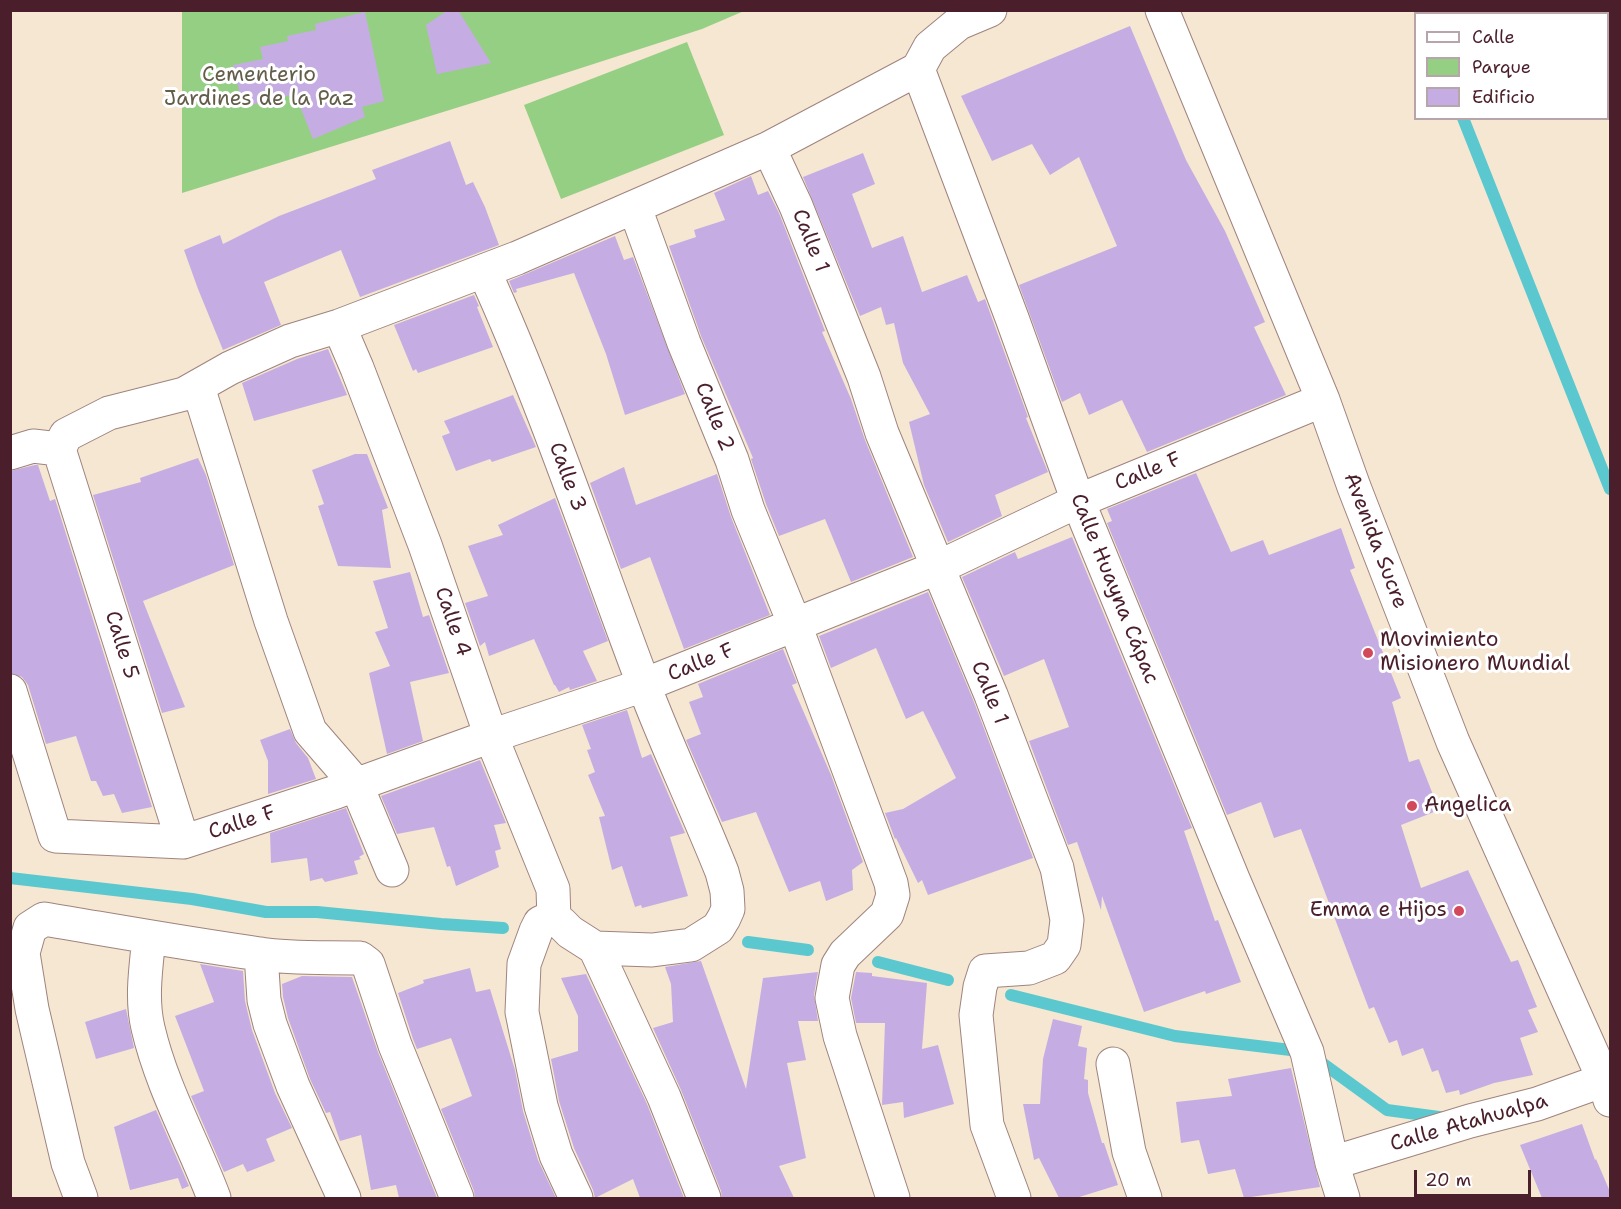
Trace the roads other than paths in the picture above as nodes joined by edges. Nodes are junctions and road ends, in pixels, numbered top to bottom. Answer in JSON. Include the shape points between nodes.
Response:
{"nodes":[{"id":1,"x":990,"y":10,"type":"edge"},
{"id":2,"x":1162,"y":10,"type":"edge"},
{"id":3,"x":918,"y":69,"type":"junction"},
{"id":4,"x":769,"y":148,"type":"junction"},
{"id":5,"x":635,"y":208,"type":"junction"},
{"id":6,"x":484,"y":271,"type":"junction"},
{"id":7,"x":339,"y":326,"type":"junction"},
{"id":8,"x":198,"y":387,"type":"junction"},
{"id":9,"x":1323,"y":400,"type":"junction"},
{"id":10,"x":59,"y":449,"type":"junction"},
{"id":11,"x":10,"y":453,"type":"edge"},
{"id":12,"x":1078,"y":501,"type":"junction"},
{"id":13,"x":939,"y":567,"type":"junction"},
{"id":14,"x":795,"y":625,"type":"junction"},
{"id":15,"x":644,"y":686,"type":"junction"},
{"id":16,"x":10,"y":690,"type":"edge"},
{"id":17,"x":490,"y":736,"type":"junction"},
{"id":18,"x":356,"y":784,"type":"junction"},
{"id":19,"x":183,"y":842,"type":"junction"},
{"id":20,"x":392,"y":870,"type":"dead end"},
{"id":21,"x":554,"y":920,"type":"junction"},
{"id":22,"x":149,"y":937,"type":"junction"},
{"id":23,"x":595,"y":948,"type":"junction"},
{"id":24,"x":261,"y":954,"type":"junction"},
{"id":25,"x":1113,"y":1064,"type":"dead end"},
{"id":26,"x":1607,"y":1090,"type":"edge"},
{"id":27,"x":1332,"y":1163,"type":"junction"},
{"id":28,"x":1336,"y":1197,"type":"edge"},
{"id":29,"x":81,"y":1198,"type":"edge"},
{"id":30,"x":214,"y":1198,"type":"edge"},
{"id":31,"x":344,"y":1198,"type":"edge"},
{"id":32,"x":457,"y":1198,"type":"edge"},
{"id":33,"x":576,"y":1198,"type":"edge"},
{"id":34,"x":704,"y":1198,"type":"edge"},
{"id":35,"x":893,"y":1198,"type":"edge"},
{"id":36,"x":1014,"y":1198,"type":"edge"},
{"id":37,"x":1145,"y":1198,"type":"edge"}],
"edges":[{"from":1,"to":3,"type":"street","via":[[959,23],[930,47]]},
{"from":2,"to":9,"type":"street","name":"Avenida Sucre"},
{"from":3,"to":4,"type":"street"},
{"from":3,"to":12,"type":"street","name":"Calle Huayna Cápac"},
{"from":4,"to":5,"type":"street"},
{"from":4,"to":13,"type":"street","name":"Calle 1","via":[[796,206],[864,377],[886,444]]},
{"from":5,"to":6,"type":"street"},
{"from":5,"to":14,"type":"street","name":"Calle 2"},
{"from":6,"to":7,"type":"street"},
{"from":6,"to":15,"type":"street","name":"Calle 3","via":[[552,437]]},
{"from":7,"to":8,"type":"street","via":[[290,341]]},
{"from":7,"to":17,"type":"street","name":"Calle 4","via":[[425,544]]},
{"from":8,"to":10,"type":"street","via":[[109,413],[66,435]]},
{"from":8,"to":18,"type":"street","via":[[271,621],[310,731]]},
{"from":9,"to":12,"type":"street","name":"Calle F"},
{"from":9,"to":26,"type":"street","name":"Avenida Sucre","via":[[1453,742]]},
{"from":10,"to":11,"type":"street","via":[[33,446]]},
{"from":10,"to":19,"type":"street","name":"Calle 5"},
{"from":12,"to":13,"type":"street","name":"Calle F"},
{"from":12,"to":27,"type":"street","name":"Calle Huayna Cápac","via":[[1307,1052]]},
{"from":13,"to":14,"type":"street","name":"Calle F"},
{"from":13,"to":36,"type":"street","name":"Calle 1","via":[[1057,868],[1067,920],[1064,945],[1055,958],[1029,968],[985,971],[980,987],[976,1015],[987,1125]]},
{"from":14,"to":15,"type":"street","name":"Calle F"},
{"from":14,"to":35,"type":"street","name":"Calle 2","via":[[891,883],[893,895],[886,914],[838,965],[832,998],[840,1036]]},
{"from":15,"to":17,"type":"street","name":"Calle F"},
{"from":15,"to":23,"type":"street","name":"Calle 3","via":[[722,872],[728,909],[718,928],[691,945],[652,950]]},
{"from":16,"to":19,"type":"street","name":"Calle F","via":[[55,836]]},
{"from":17,"to":18,"type":"street","name":"Calle F"},
{"from":17,"to":21,"type":"street","name":"Calle 4","via":[[553,888]]},
{"from":18,"to":19,"type":"street","name":"Calle F"},
{"from":18,"to":20,"type":"street"},
{"from":21,"to":23,"type":"street"},
{"from":21,"to":33,"type":"street","via":[[540,923],[529,947],[524,963],[522,1012],[541,1106],[556,1155]]},
{"from":22,"to":24,"type":"street"},
{"from":22,"to":29,"type":"street","via":[[44,919],[30,928],[23,952],[32,1010],[68,1163]]},
{"from":22,"to":30,"type":"street","via":[[144,982],[147,1027],[165,1082]]},
{"from":23,"to":34,"type":"street","via":[[664,1097]]},
{"from":24,"to":31,"type":"street","via":[[270,1024],[293,1086]]},
{"from":24,"to":32,"type":"street","via":[[360,958],[368,964],[395,1045]]},
{"from":25,"to":37,"type":"street","via":[[1128,1152]]},
{"from":26,"to":27,"type":"street","name":"Calle Atahualpa","via":[[1470,1121]]},
{"from":27,"to":28,"type":"street","name":"Calle Huayna Cápac"}]}
